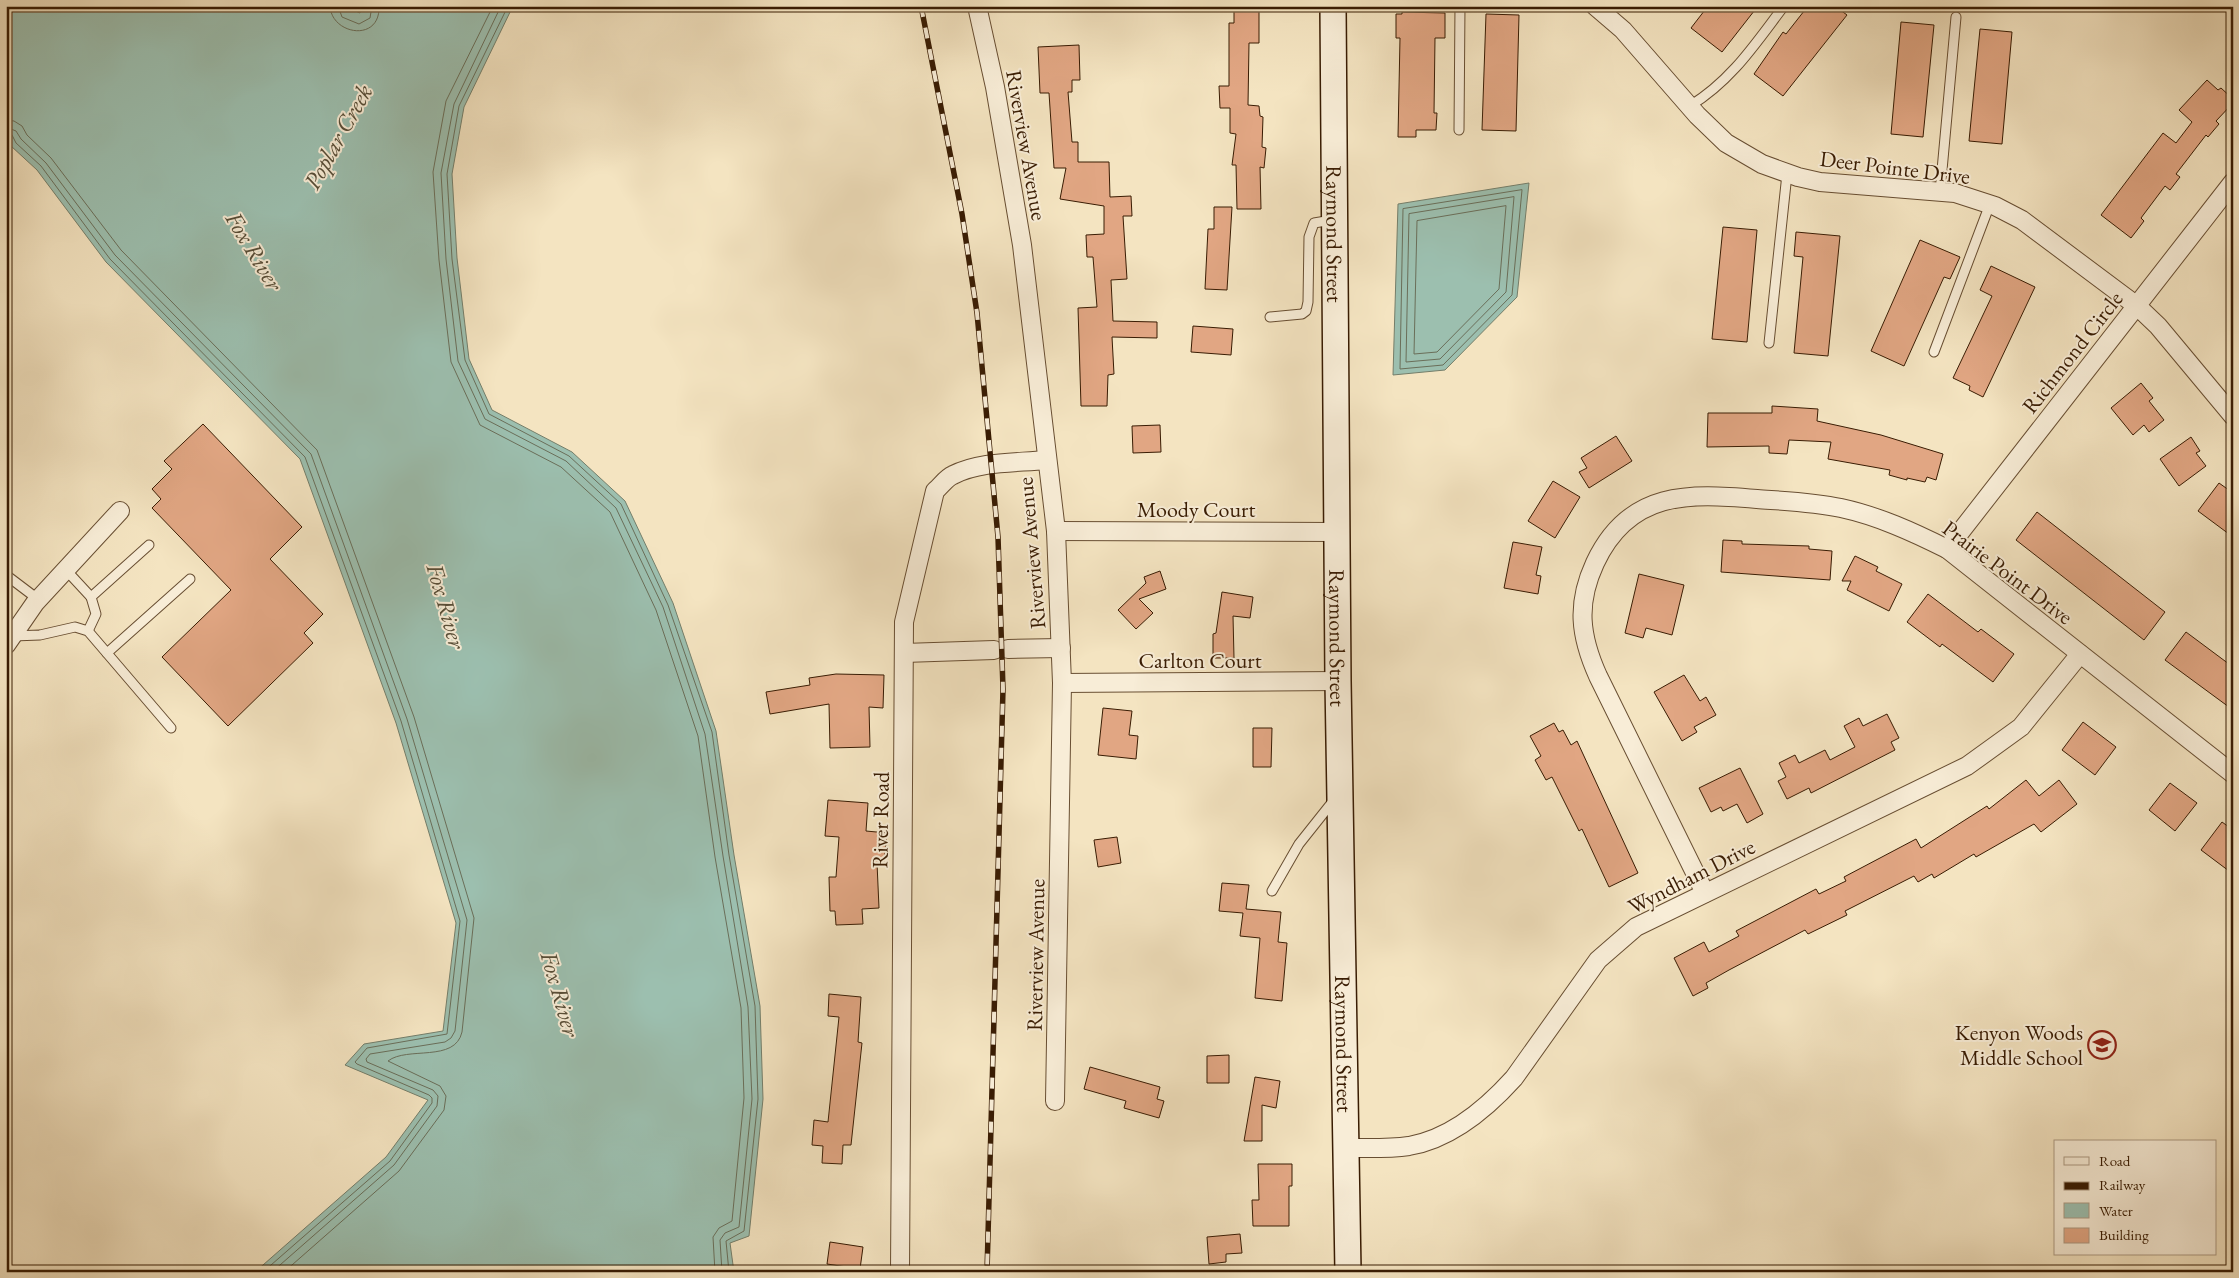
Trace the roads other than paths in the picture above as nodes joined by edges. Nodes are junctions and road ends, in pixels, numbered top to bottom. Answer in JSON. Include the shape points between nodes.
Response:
{"nodes":[{"id":1,"x":977,"y":6,"type":"edge"},
{"id":2,"x":1333,"y":6,"type":"edge"},
{"id":3,"x":1460,"y":6,"type":"edge"},
{"id":4,"x":1595,"y":6,"type":"edge"},
{"id":5,"x":1784,"y":6,"type":"edge"},
{"id":6,"x":1956,"y":17,"type":"dead end"},
{"id":7,"x":1690,"y":106,"type":"junction"},
{"id":8,"x":1459,"y":130,"type":"dead end"},
{"id":9,"x":1787,"y":174,"type":"junction"},
{"id":10,"x":2233,"y":182,"type":"edge"},
{"id":11,"x":1940,"y":192,"type":"junction"},
{"id":12,"x":1990,"y":204,"type":"junction"},
{"id":13,"x":1335,"y":219,"type":"junction"},
{"id":14,"x":2137,"y":306,"type":"junction"},
{"id":15,"x":1270,"y":317,"type":"dead end"},
{"id":16,"x":1769,"y":343,"type":"dead end"},
{"id":17,"x":1934,"y":352,"type":"dead end"},
{"id":18,"x":2229,"y":404,"type":"edge"},
{"id":19,"x":1046,"y":460,"type":"junction"},
{"id":20,"x":120,"y":511,"type":"dead end"},
{"id":21,"x":1056,"y":531,"type":"junction"},
{"id":22,"x":1337,"y":532,"type":"junction"},
{"id":23,"x":148,"y":545,"type":"dead end"},
{"id":24,"x":1946,"y":549,"type":"junction"},
{"id":25,"x":66,"y":570,"type":"junction"},
{"id":26,"x":6,"y":575,"type":"edge"},
{"id":27,"x":190,"y":579,"type":"dead end"},
{"id":28,"x":91,"y":597,"type":"junction"},
{"id":29,"x":39,"y":600,"type":"junction"},
{"id":30,"x":88,"y":631,"type":"junction"},
{"id":31,"x":9,"y":640,"type":"edge"},
{"id":32,"x":1061,"y":648,"type":"junction"},
{"id":33,"x":106,"y":653,"type":"junction"},
{"id":34,"x":904,"y":653,"type":"junction"},
{"id":35,"x":2080,"y":654,"type":"junction"},
{"id":36,"x":1338,"y":681,"type":"junction"},
{"id":37,"x":1062,"y":683,"type":"junction"},
{"id":38,"x":171,"y":728,"type":"dead end"},
{"id":39,"x":2233,"y":774,"type":"edge"},
{"id":40,"x":1340,"y":792,"type":"junction"},
{"id":41,"x":1272,"y":891,"type":"dead end"},
{"id":42,"x":1705,"y":893,"type":"junction"},
{"id":43,"x":1056,"y":1101,"type":"dead end"},
{"id":44,"x":1347,"y":1148,"type":"junction"},
{"id":45,"x":900,"y":1272,"type":"edge"},
{"id":46,"x":1348,"y":1272,"type":"edge"}],
"edges":[{"from":1,"to":19,"type":"street","name":"Riverview Avenue","via":[[995,87],[1022,245]]},
{"from":2,"to":13,"type":"street","name":"Raymond Street"},
{"from":3,"to":8,"type":"lane"},
{"from":4,"to":7,"type":"street","name":"Deer Pointe Drive","via":[[1623,30]]},
{"from":5,"to":7,"type":"lane","via":[[1729,77]]},
{"from":6,"to":11,"type":"lane"},
{"from":7,"to":9,"type":"street","name":"Deer Pointe Drive","via":[[1732,147]]},
{"from":9,"to":11,"type":"street","name":"Deer Pointe Drive","via":[[1820,182]]},
{"from":9,"to":16,"type":"lane"},
{"from":10,"to":14,"type":"street","name":"Richmond Circle"},
{"from":11,"to":12,"type":"street","name":"Deer Pointe Drive"},
{"from":12,"to":14,"type":"street","name":"Deer Pointe Drive","via":[[2035,228]]},
{"from":12,"to":17,"type":"lane"},
{"from":13,"to":15,"type":"lane","via":[[1314,223],[1309,237],[1306,311]]},
{"from":13,"to":22,"type":"street","name":"Raymond Street"},
{"from":14,"to":18,"type":"street","name":"Deer Pointe Drive"},
{"from":14,"to":24,"type":"street","name":"Richmond Circle"},
{"from":19,"to":21,"type":"street","name":"Riverview Avenue"},
{"from":19,"to":34,"type":"street","name":"River Road","via":[[992,465],[961,472],[951,476],[936,491],[904,622]]},
{"from":20,"to":25,"type":"street"},
{"from":21,"to":22,"type":"street","name":"Moody Court"},
{"from":21,"to":32,"type":"street","name":"Riverview Avenue"},
{"from":22,"to":36,"type":"street","name":"Raymond Street"},
{"from":23,"to":28,"type":"lane"},
{"from":24,"to":35,"type":"street","name":"Prairie Point Drive"},
{"from":24,"to":42,"type":"street","name":"Prairie Point Drive","via":[[1900,526],[1842,508],[1815,503],[1693,495],[1648,506],[1628,520],[1600,553],[1584,592],[1581,611],[1589,655]]},
{"from":25,"to":28,"type":"lane"},
{"from":25,"to":29,"type":"street"},
{"from":26,"to":29,"type":"lane"},
{"from":27,"to":33,"type":"lane"},
{"from":28,"to":30,"type":"lane","via":[[96,614]]},
{"from":29,"to":31,"type":"street"},
{"from":30,"to":31,"type":"lane","via":[[75,627]]},
{"from":30,"to":33,"type":"lane"},
{"from":32,"to":34,"type":"street"},
{"from":32,"to":37,"type":"street","name":"Riverview Avenue"},
{"from":33,"to":38,"type":"lane"},
{"from":34,"to":45,"type":"street","name":"River Road"},
{"from":35,"to":39,"type":"street","name":"Prairie Point Drive"},
{"from":35,"to":42,"type":"street","name":"Wyndham Drive","via":[[2021,727],[1979,759]]},
{"from":36,"to":37,"type":"street","name":"Carlton Court"},
{"from":36,"to":40,"type":"street","name":"Raymond Street"},
{"from":37,"to":43,"type":"street","name":"Riverview Avenue"},
{"from":40,"to":41,"type":"lane","via":[[1299,844]]},
{"from":40,"to":44,"type":"street","name":"Raymond Street"},
{"from":42,"to":44,"type":"street","name":"Wyndham Drive","via":[[1636,927],[1598,960],[1514,1078],[1479,1112],[1443,1133],[1411,1146]]},
{"from":44,"to":46,"type":"street","name":"Raymond Street"}]}
